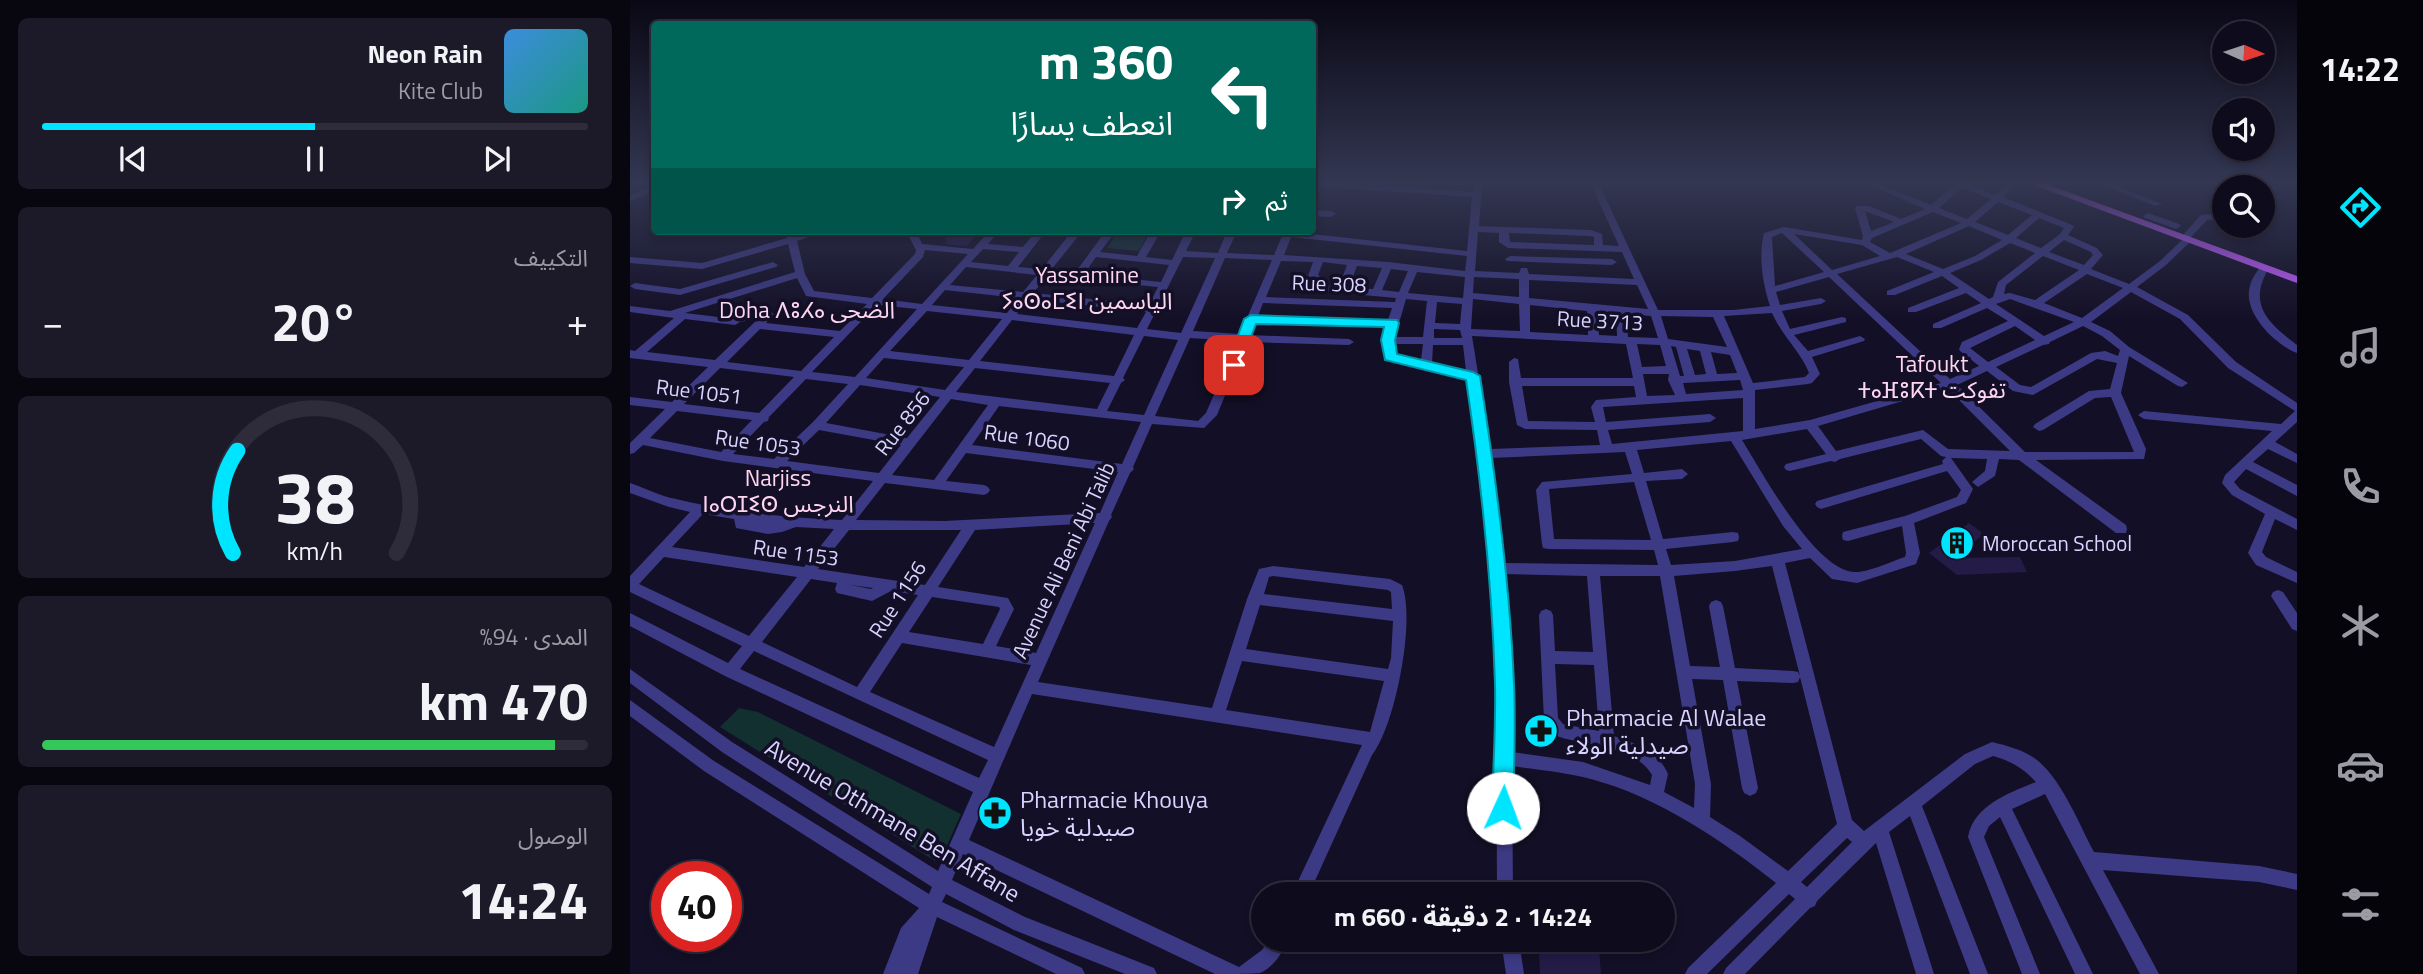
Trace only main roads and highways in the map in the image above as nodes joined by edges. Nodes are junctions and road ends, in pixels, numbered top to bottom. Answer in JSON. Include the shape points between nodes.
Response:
{"nodes":[{"id":1,"x":2168,"y":229,"type":"edge"},
{"id":2,"x":2297,"y":280,"type":"edge"}],
"edges":[{"from":1,"to":2,"type":"main road"}]}
